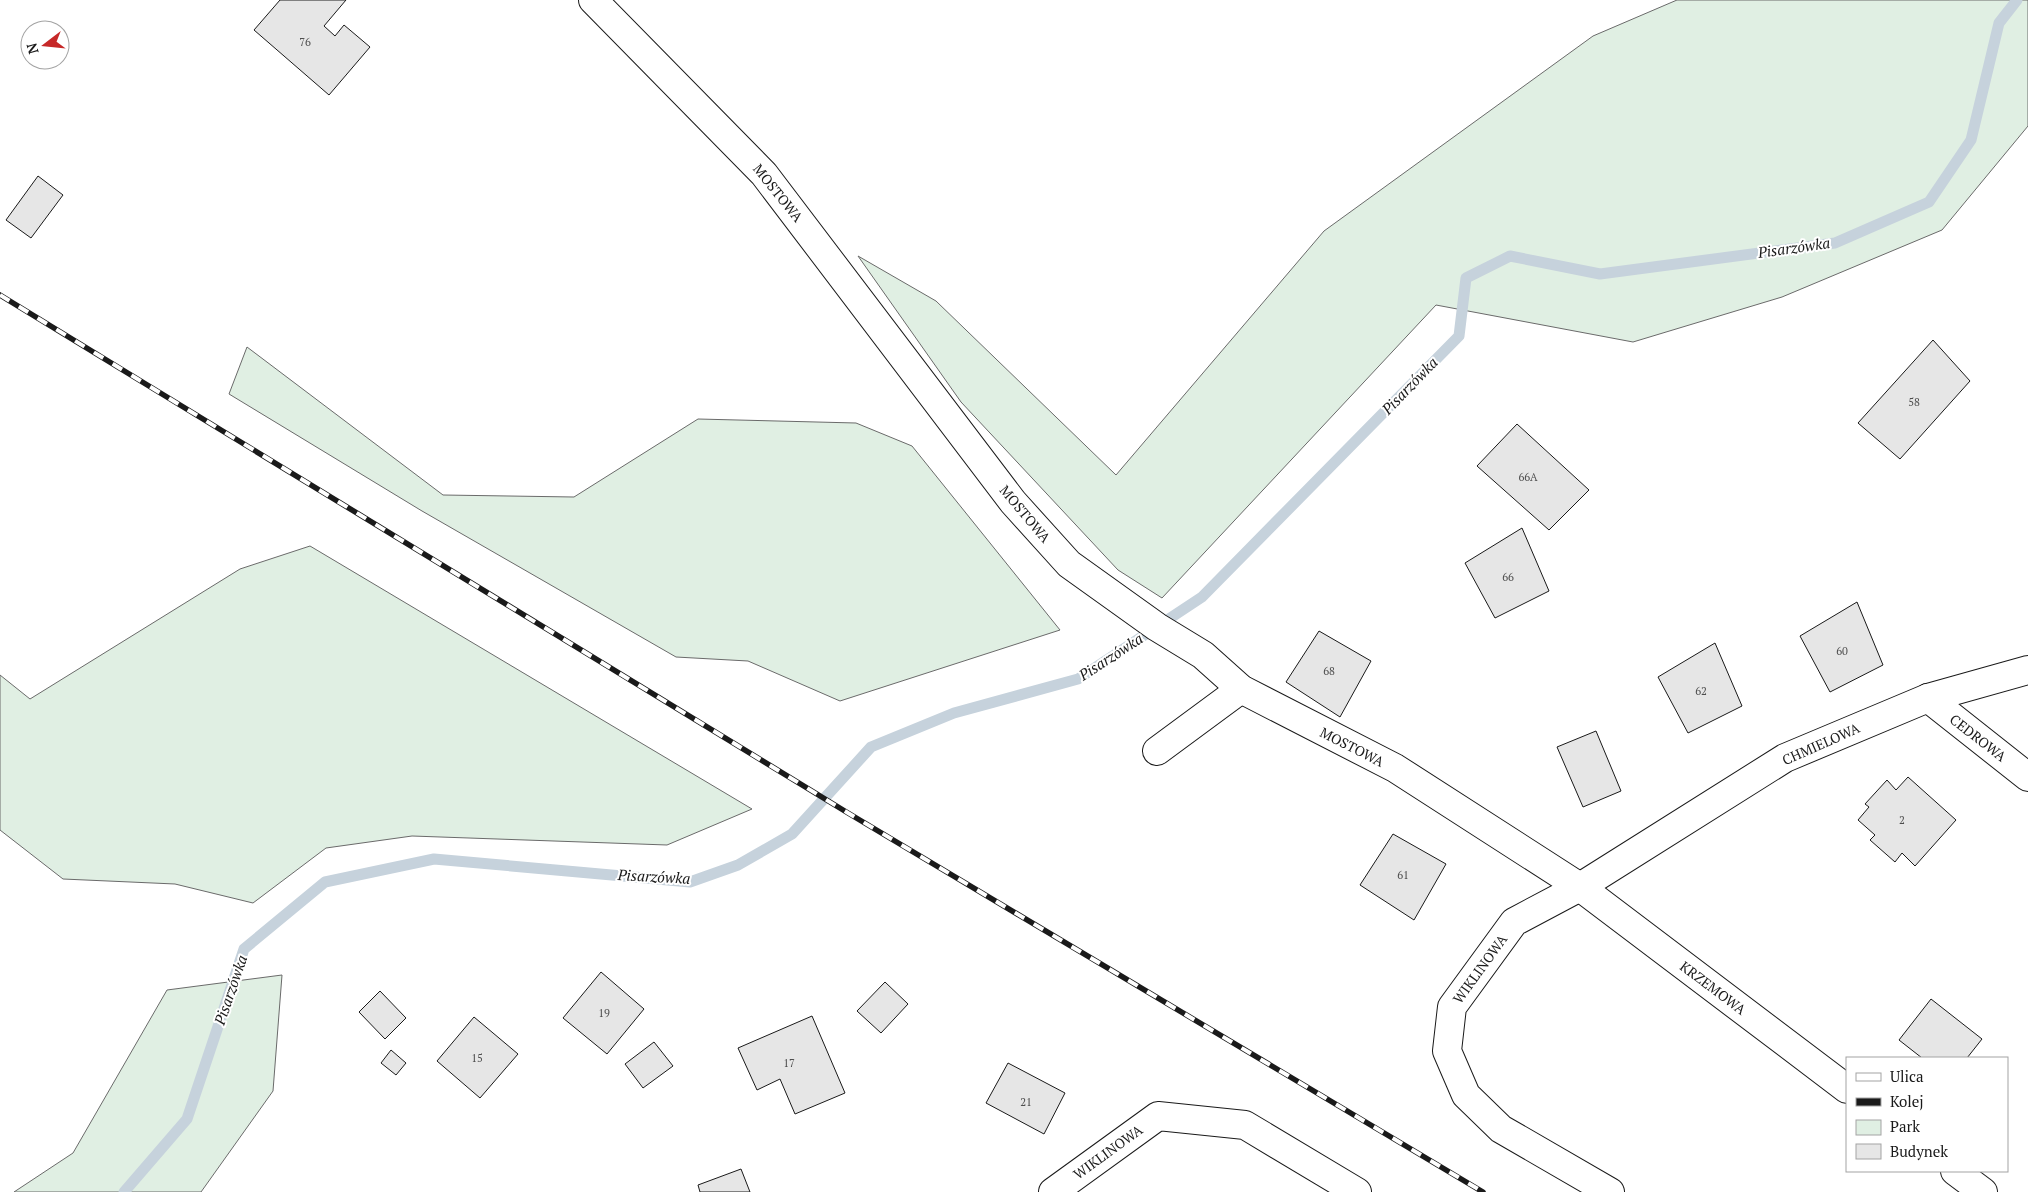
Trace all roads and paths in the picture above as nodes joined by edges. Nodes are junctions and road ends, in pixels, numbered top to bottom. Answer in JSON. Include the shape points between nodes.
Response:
{"nodes":[{"id":1,"x":593,"y":0,"type":"edge"},
{"id":2,"x":2028,"y":670,"type":"edge"},
{"id":3,"x":1241,"y":689,"type":"junction"},
{"id":4,"x":1928,"y":698,"type":"junction"},
{"id":5,"x":1157,"y":751,"type":"dead end"},
{"id":6,"x":2028,"y":777,"type":"edge"},
{"id":7,"x":1580,"y":887,"type":"junction"},
{"id":8,"x":1846,"y":1088,"type":"edge"},
{"id":9,"x":1956,"y":1172,"type":"edge"},
{"id":10,"x":1053,"y":1192,"type":"edge"},
{"id":11,"x":1356,"y":1192,"type":"edge"},
{"id":12,"x":1610,"y":1192,"type":"edge"},
{"id":13,"x":1983,"y":1192,"type":"edge"}],
"edges":[{"from":1,"to":3,"type":"street","name":"MOSTOWA","via":[[764,174],[1013,502],[1069,564],[1157,627],[1203,655]]},
{"from":2,"to":4,"type":"street","name":"CHMIELOWA"},
{"from":3,"to":5,"type":"street"},
{"from":3,"to":7,"type":"street","name":"MOSTOWA","via":[[1394,768]]},
{"from":4,"to":6,"type":"street","name":"CEDROWA"},
{"from":4,"to":7,"type":"street","name":"CHMIELOWA","via":[[1785,758]]},
{"from":7,"to":8,"type":"street","name":"KRZEMOWA"},
{"from":7,"to":12,"type":"street","name":"WIKLINOWA","via":[[1514,922],[1452,1007],[1447,1052],[1466,1095],[1501,1129]]},
{"from":9,"to":13,"type":"street"},
{"from":10,"to":11,"type":"street","name":"WIKLINOWA","via":[[1158,1116],[1245,1125]]}]}
